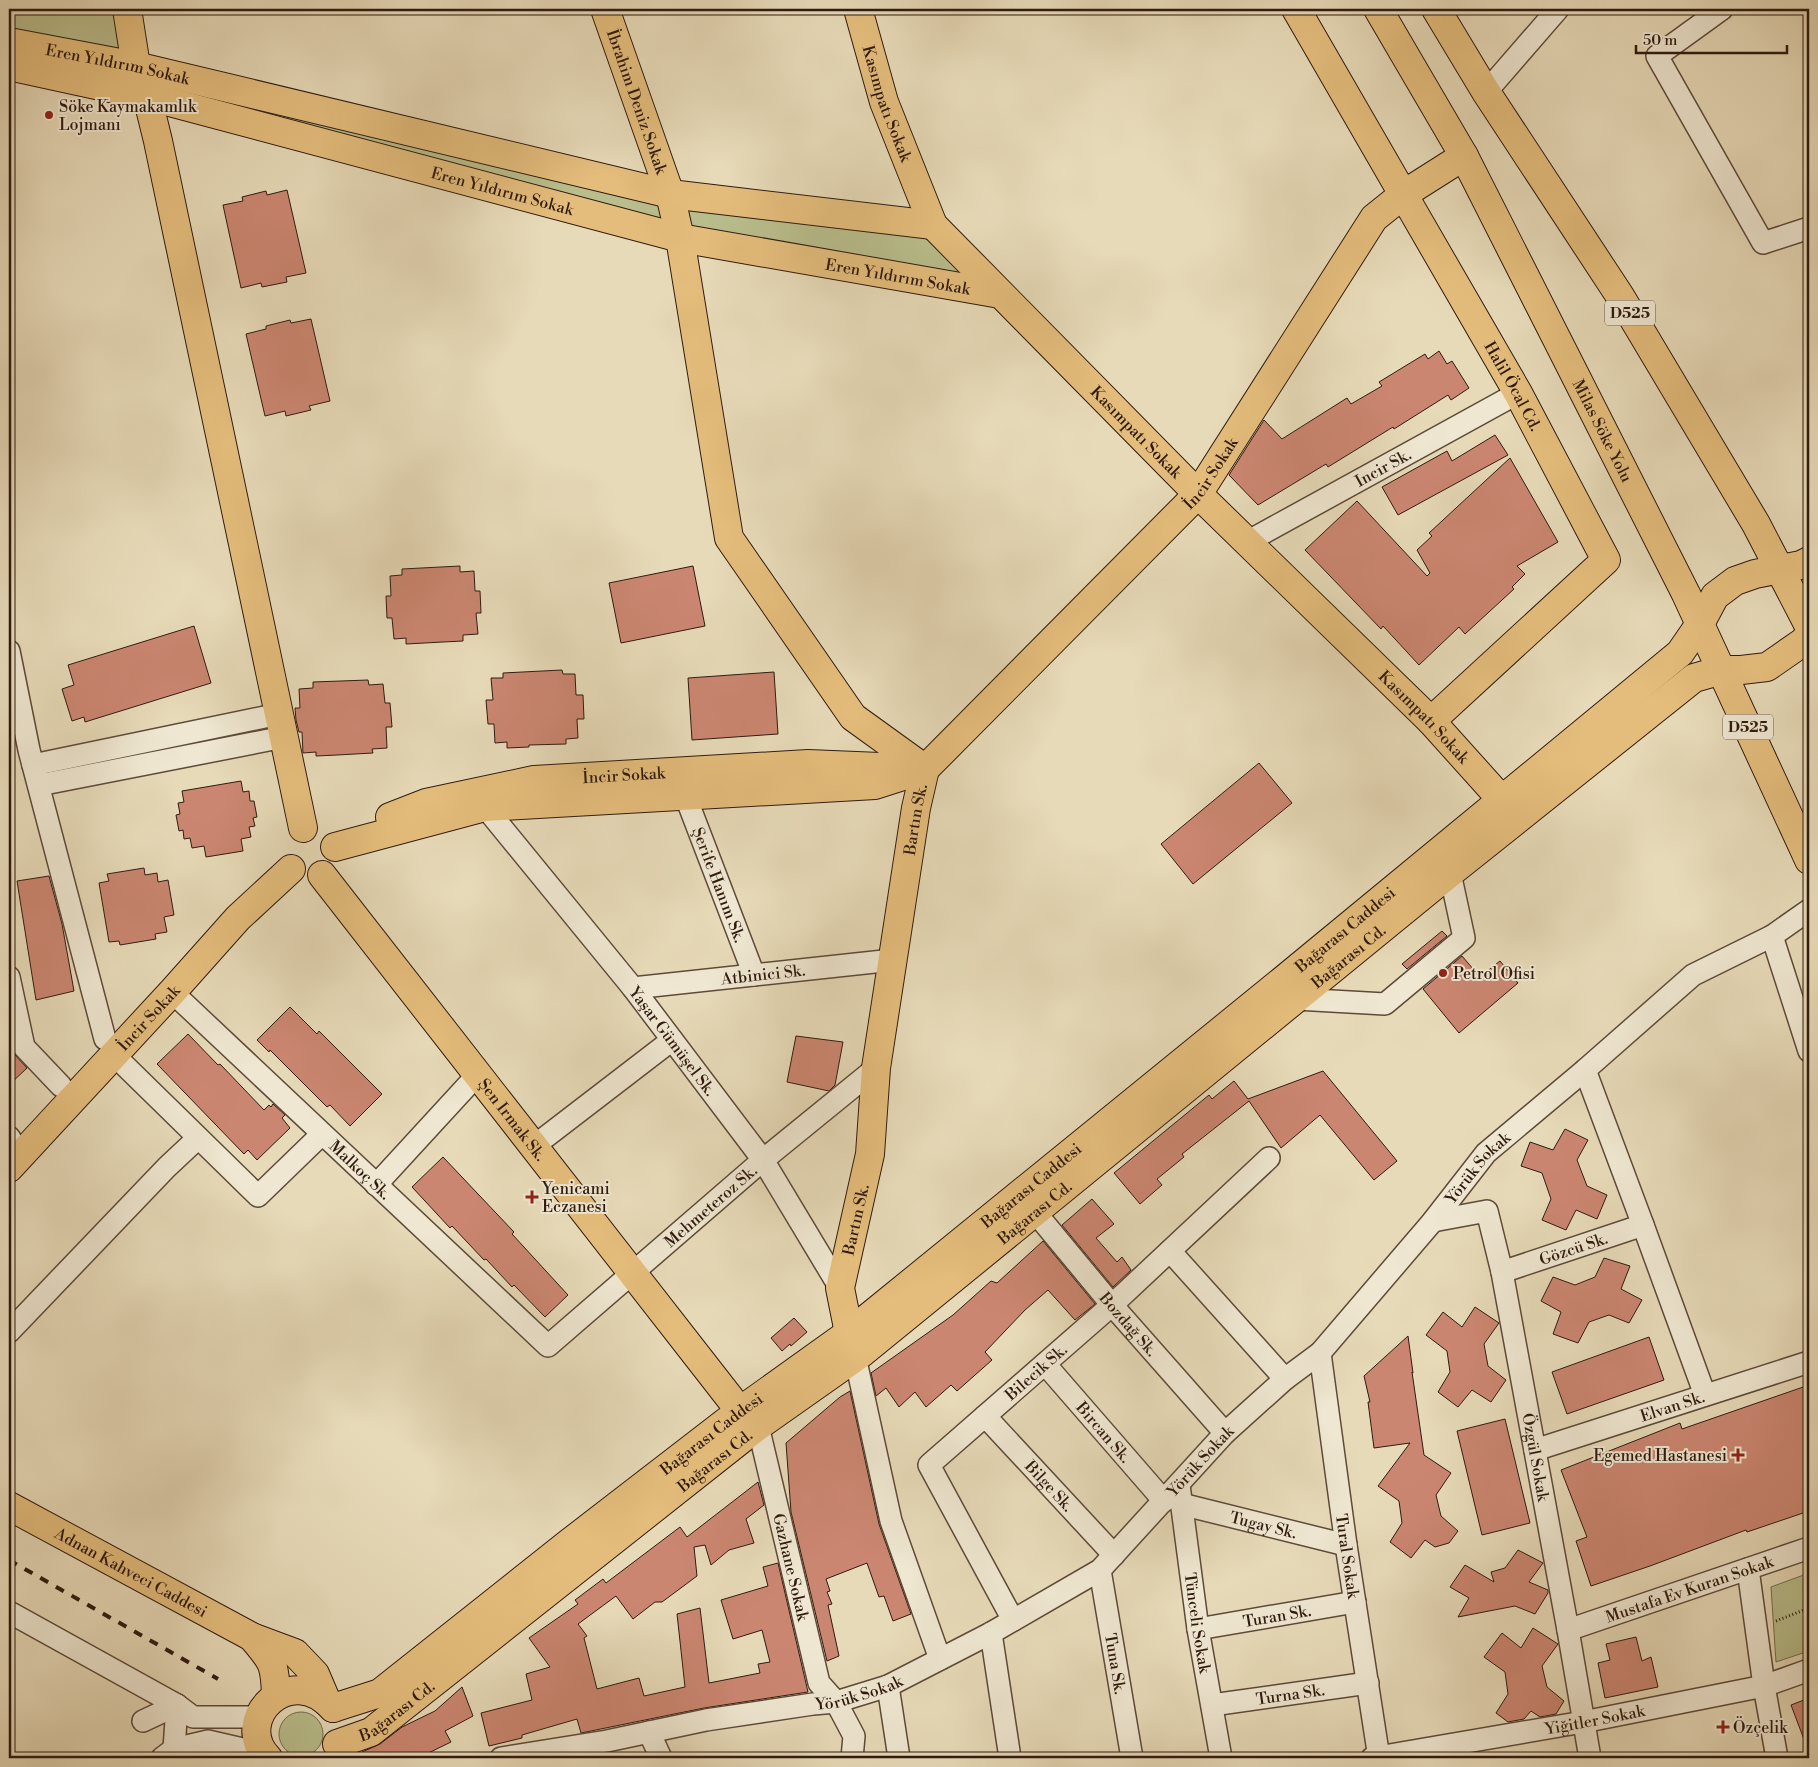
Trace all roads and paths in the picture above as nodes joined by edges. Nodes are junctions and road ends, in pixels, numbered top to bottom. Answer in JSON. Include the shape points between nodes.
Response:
{"nodes":[{"id":1,"x":127,"y":9,"type":"edge"},
{"id":2,"x":605,"y":9,"type":"edge"},
{"id":3,"x":858,"y":9,"type":"edge"},
{"id":4,"x":1296,"y":9,"type":"edge"},
{"id":5,"x":1378,"y":9,"type":"edge"},
{"id":6,"x":1436,"y":9,"type":"edge"},
{"id":7,"x":1558,"y":9,"type":"edge"},
{"id":8,"x":1722,"y":9,"type":"edge"},
{"id":9,"x":9,"y":42,"type":"edge"},
{"id":10,"x":9,"y":66,"type":"edge"},
{"id":11,"x":136,"y":66,"type":"junction"},
{"id":12,"x":1486,"y":92,"type":"junction"},
{"id":13,"x":147,"y":96,"type":"junction"},
{"id":14,"x":1464,"y":156,"type":"junction"},
{"id":15,"x":670,"y":194,"type":"junction"},
{"id":16,"x":1404,"y":194,"type":"junction"},
{"id":17,"x":933,"y":225,"type":"junction"},
{"id":18,"x":1809,"y":228,"type":"edge"},
{"id":19,"x":680,"y":238,"type":"junction"},
{"id":20,"x":1000,"y":294,"type":"junction"},
{"id":21,"x":1518,"y":392,"type":"junction"},
{"id":22,"x":1198,"y":494,"type":"junction"},
{"id":23,"x":1246,"y":542,"type":"junction"},
{"id":24,"x":1809,"y":561,"type":"edge"},
{"id":25,"x":1779,"y":568,"type":"junction"},
{"id":26,"x":1700,"y":624,"type":"junction"},
{"id":27,"x":1809,"y":626,"type":"edge"},
{"id":28,"x":1809,"y":635,"type":"edge"},
{"id":29,"x":9,"y":651,"type":"edge"},
{"id":30,"x":1722,"y":670,"type":"junction"},
{"id":31,"x":1431,"y":721,"type":"junction"},
{"id":32,"x":282,"y":726,"type":"junction"},
{"id":33,"x":925,"y":769,"type":"junction"},
{"id":34,"x":36,"y":775,"type":"junction"},
{"id":35,"x":685,"y":795,"type":"junction"},
{"id":36,"x":1502,"y":800,"type":"junction"},
{"id":37,"x":485,"y":807,"type":"junction"},
{"id":38,"x":303,"y":828,"type":"junction"},
{"id":39,"x":333,"y":843,"type":"junction"},
{"id":40,"x":1809,"y":860,"type":"edge"},
{"id":41,"x":288,"y":866,"type":"junction"},
{"id":42,"x":1450,"y":873,"type":"junction"},
{"id":43,"x":322,"y":875,"type":"junction"},
{"id":44,"x":1809,"y":910,"type":"edge"},
{"id":45,"x":1772,"y":936,"type":"junction"},
{"id":46,"x":893,"y":960,"type":"junction"},
{"id":47,"x":754,"y":975,"type":"junction"},
{"id":48,"x":9,"y":977,"type":"edge"},
{"id":49,"x":633,"y":988,"type":"junction"},
{"id":50,"x":1289,"y":990,"type":"junction"},
{"id":51,"x":172,"y":992,"type":"junction"},
{"id":52,"x":672,"y":1040,"type":"junction"},
{"id":53,"x":110,"y":1047,"type":"junction"},
{"id":54,"x":1809,"y":1051,"type":"edge"},
{"id":55,"x":876,"y":1068,"type":"junction"},
{"id":56,"x":1585,"y":1070,"type":"junction"},
{"id":57,"x":478,"y":1074,"type":"junction"},
{"id":58,"x":61,"y":1086,"type":"junction"},
{"id":59,"x":322,"y":1134,"type":"junction"},
{"id":60,"x":198,"y":1138,"type":"junction"},
{"id":61,"x":10,"y":1139,"type":"edge"},
{"id":62,"x":534,"y":1146,"type":"junction"},
{"id":63,"x":1269,"y":1158,"type":"dead end"},
{"id":64,"x":763,"y":1160,"type":"junction"},
{"id":65,"x":9,"y":1168,"type":"edge"},
{"id":66,"x":376,"y":1185,"type":"junction"},
{"id":67,"x":1034,"y":1212,"type":"junction"},
{"id":68,"x":1433,"y":1221,"type":"junction"},
{"id":69,"x":1644,"y":1225,"type":"junction"},
{"id":70,"x":1170,"y":1251,"type":"junction"},
{"id":71,"x":632,"y":1272,"type":"junction"},
{"id":72,"x":1502,"y":1272,"type":"junction"},
{"id":73,"x":840,"y":1288,"type":"junction"},
{"id":74,"x":1112,"y":1305,"type":"junction"},
{"id":75,"x":9,"y":1332,"type":"edge"},
{"id":76,"x":852,"y":1345,"type":"junction"},
{"id":77,"x":548,"y":1346,"type":"joint"},
{"id":78,"x":1320,"y":1353,"type":"junction"},
{"id":79,"x":1809,"y":1362,"type":"edge"},
{"id":80,"x":1045,"y":1364,"type":"junction"},
{"id":81,"x":1285,"y":1378,"type":"junction"},
{"id":82,"x":1705,"y":1395,"type":"junction"},
{"id":83,"x":985,"y":1416,"type":"junction"},
{"id":84,"x":749,"y":1419,"type":"junction"},
{"id":85,"x":1225,"y":1433,"type":"junction"},
{"id":86,"x":1535,"y":1450,"type":"junction"},
{"id":87,"x":1175,"y":1497,"type":"junction"},
{"id":88,"x":9,"y":1506,"type":"edge"},
{"id":89,"x":1346,"y":1545,"type":"junction"},
{"id":90,"x":1809,"y":1548,"type":"edge"},
{"id":91,"x":1107,"y":1563,"type":"junction"},
{"id":92,"x":1748,"y":1569,"type":"junction"},
{"id":93,"x":1355,"y":1602,"type":"junction"},
{"id":94,"x":1809,"y":1608,"type":"edge"},
{"id":95,"x":9,"y":1612,"type":"edge"},
{"id":96,"x":1013,"y":1620,"type":"junction"},
{"id":97,"x":1775,"y":1621,"type":"dead end"},
{"id":98,"x":1198,"y":1630,"type":"junction"},
{"id":99,"x":1568,"y":1630,"type":"junction"},
{"id":100,"x":991,"y":1633,"type":"junction"},
{"id":101,"x":252,"y":1637,"type":"junction"},
{"id":102,"x":940,"y":1659,"type":"junction"},
{"id":103,"x":1809,"y":1670,"type":"edge"},
{"id":104,"x":1368,"y":1683,"type":"junction"},
{"id":105,"x":888,"y":1686,"type":"junction"},
{"id":106,"x":1764,"y":1686,"type":"junction"},
{"id":107,"x":276,"y":1696,"type":"junction"},
{"id":108,"x":836,"y":1702,"type":"junction"},
{"id":109,"x":330,"y":1705,"type":"junction"},
{"id":110,"x":1212,"y":1705,"type":"junction"},
{"id":111,"x":177,"y":1706,"type":"junction"},
{"id":112,"x":259,"y":1717,"type":"junction"},
{"id":113,"x":143,"y":1722,"type":"dead end"},
{"id":114,"x":1584,"y":1722,"type":"junction"},
{"id":115,"x":649,"y":1732,"type":"junction"},
{"id":116,"x":601,"y":1750,"type":"edge"},
{"id":117,"x":168,"y":1753,"type":"edge"},
{"id":118,"x":334,"y":1753,"type":"edge"},
{"id":119,"x":266,"y":1756,"type":"edge"},
{"id":120,"x":501,"y":1758,"type":"edge"},
{"id":121,"x":662,"y":1758,"type":"edge"},
{"id":122,"x":852,"y":1758,"type":"edge"},
{"id":123,"x":898,"y":1758,"type":"edge"},
{"id":124,"x":1010,"y":1758,"type":"edge"},
{"id":125,"x":1132,"y":1758,"type":"edge"},
{"id":126,"x":1221,"y":1758,"type":"edge"},
{"id":127,"x":1377,"y":1758,"type":"edge"},
{"id":128,"x":1590,"y":1758,"type":"edge"},
{"id":129,"x":1777,"y":1758,"type":"edge"}],
"edges":[{"from":1,"to":11,"type":"main road"},
{"from":2,"to":15,"type":"main road","name":"İbrahim Deniz Sokak"},
{"from":3,"to":17,"type":"main road","name":"Kasımpatı Sokak","via":[[884,102]]},
{"from":4,"to":16,"type":"main road","name":"Halil Öcal Cd."},
{"from":5,"to":14,"type":"main road","name":"Milas Söke Yolu","number":"D525"},
{"from":6,"to":12,"type":"main road","number":"D525"},
{"from":7,"to":12,"type":"street"},
{"from":8,"to":18,"type":"street","via":[[1656,56],[1763,243]]},
{"from":9,"to":11,"type":"main road","name":"Eren Yıldırım Sokak"},
{"from":10,"to":13,"type":"main road","name":"Eren Yıldırım Sokak"},
{"from":11,"to":13,"type":"main road"},
{"from":11,"to":15,"type":"main road","name":"Eren Yıldırım Sokak"},
{"from":12,"to":25,"type":"main road","number":"D525","via":[[1620,296]]},
{"from":13,"to":19,"type":"main road","name":"Eren Yıldırım Sokak"},
{"from":13,"to":32,"type":"main road"},
{"from":14,"to":16,"type":"main road","name":"İncir Sokak"},
{"from":14,"to":26,"type":"main road","name":"Milas Söke Yolu","number":"D525"},
{"from":15,"to":17,"type":"main road","name":"Eren Yıldırım Sokak"},
{"from":15,"to":19,"type":"main road","name":"İbrahim Deniz Sokak"},
{"from":16,"to":21,"type":"main road","name":"Halil Öcal Cd."},
{"from":16,"to":22,"type":"main road","name":"İncir Sokak","via":[[1374,218]]},
{"from":17,"to":20,"type":"main road","name":"Kasımpatı Sokak"},
{"from":19,"to":20,"type":"main road","name":"Eren Yıldırım Sokak"},
{"from":19,"to":33,"type":"main road","name":"İbrahim Deniz Sokak","via":[[729,538],[853,717]]},
{"from":20,"to":22,"type":"main road","name":"Kasımpatı Sokak"},
{"from":21,"to":23,"type":"street","name":"Incir Sk."},
{"from":21,"to":31,"type":"main road","name":"Halil Öcal Cd.","via":[[1606,560]]},
{"from":22,"to":23,"type":"main road","name":"Kasımpatı Sokak"},
{"from":22,"to":33,"type":"main road","name":"İncir Sokak"},
{"from":23,"to":31,"type":"main road","name":"Kasımpatı Sokak"},
{"from":24,"to":25,"type":"main road","name":"Bağarası Caddesi"},
{"from":25,"to":26,"type":"main road","name":"Bağarası Caddesi","via":[[1735,581],[1715,596]]},
{"from":25,"to":27,"type":"main road","number":"D525"},
{"from":26,"to":30,"type":"main road","name":"Milas Söke Yolu","number":"D525"},
{"from":26,"to":36,"type":"main road","name":"Bağarası Caddesi","via":[[1680,654]]},
{"from":28,"to":30,"type":"main road","name":"Bağarası Cd.","via":[[1767,667]]},
{"from":29,"to":34,"type":"street"},
{"from":30,"to":40,"type":"main road","name":"Milas Söke Yolu","number":"D525"},
{"from":30,"to":42,"type":"main road","name":"Bağarası Cd.","via":[[1694,678]]},
{"from":31,"to":36,"type":"main road","name":"Kasımpatı Sokak"},
{"from":32,"to":34,"type":"street"},
{"from":32,"to":38,"type":"main road"},
{"from":33,"to":35,"type":"main road","name":"İncir Sokak","via":[[875,786]]},
{"from":33,"to":39,"type":"main road","name":"İncir Sokak","via":[[808,764],[534,780],[426,803]]},
{"from":33,"to":46,"type":"main road","name":"Bartın Sk."},
{"from":34,"to":53,"type":"street"},
{"from":35,"to":37,"type":"main road","name":"İncir Sokak"},
{"from":35,"to":47,"type":"street","name":"Şerife Hanım Sk."},
{"from":36,"to":50,"type":"main road","name":"Bağarası Caddesi"},
{"from":37,"to":39,"type":"main road","name":"İncir Sokak"},
{"from":37,"to":49,"type":"street","name":"Yaşar Gümüşel Sk."},
{"from":38,"to":39,"type":"main road","via":[[319,829]]},
{"from":38,"to":41,"type":"main road","via":[[296,831],[285,845]]},
{"from":39,"to":43,"type":"main road","via":[[333,863]]},
{"from":41,"to":43,"type":"main road","via":[[306,878]]},
{"from":41,"to":51,"type":"main road","name":"İncir Sokak"},
{"from":41,"to":53,"type":"main road","name":"İncir Sokak","via":[[220,918]]},
{"from":42,"to":50,"type":"main road","name":"Bağarası Cd."},
{"from":42,"to":50,"type":"street","via":[[1464,938],[1385,1004]]},
{"from":43,"to":57,"type":"main road","name":"Şen Irmak Sk."},
{"from":44,"to":45,"type":"street","name":"Yörük Sokak"},
{"from":45,"to":54,"type":"street"},
{"from":45,"to":56,"type":"street","name":"Yörük Sokak","via":[[1693,975]]},
{"from":46,"to":47,"type":"street","name":"Atbinici Sk."},
{"from":46,"to":55,"type":"main road","name":"Bartın Sk."},
{"from":47,"to":49,"type":"street","name":"Atbinici Sk."},
{"from":48,"to":58,"type":"street","via":[[24,1047]]},
{"from":49,"to":52,"type":"street","name":"Yaşar Gümüşel Sk."},
{"from":50,"to":67,"type":"main road","name":"Bağarası Cd."},
{"from":50,"to":76,"type":"main road","name":"Bağarası Caddesi"},
{"from":51,"to":53,"type":"main road","name":"İncir Sokak"},
{"from":51,"to":59,"type":"street","name":"Malkoç Sk."},
{"from":52,"to":62,"type":"street"},
{"from":52,"to":64,"type":"street","name":"Yaşar Gümüşel Sk."},
{"from":53,"to":58,"type":"main road","name":"İncir Sokak"},
{"from":53,"to":60,"type":"street"},
{"from":53,"to":65,"type":"main road","name":"İncir Sokak"},
{"from":55,"to":64,"type":"street","name":"Mehmeteroz Sk."},
{"from":55,"to":73,"type":"main road","name":"Bartın Sk.","via":[[870,1154]]},
{"from":56,"to":68,"type":"street","name":"Yörük Sokak","via":[[1486,1152]]},
{"from":56,"to":69,"type":"street"},
{"from":57,"to":62,"type":"main road","name":"Şen Irmak Sk."},
{"from":57,"to":66,"type":"street"},
{"from":58,"to":61,"type":"main road","name":"İncir Sokak"},
{"from":59,"to":60,"type":"street","via":[[258,1196]]},
{"from":59,"to":66,"type":"street","name":"Malkoç Sk."},
{"from":60,"to":75,"type":"street"},
{"from":62,"to":71,"type":"main road","name":"Şen Irmak Sk."},
{"from":63,"to":70,"type":"street","name":"Bilecik Sk."},
{"from":64,"to":71,"type":"street","name":"Mehmeteroz Sk."},
{"from":64,"to":73,"type":"street","name":"Yaşar Gümüşel Sk."},
{"from":66,"to":77,"type":"street","name":"Malkoç Sk."},
{"from":67,"to":74,"type":"street","name":"Bozdağ Sk."},
{"from":67,"to":76,"type":"main road","name":"Bağarası Cd."},
{"from":68,"to":72,"type":"street","name":"Özgül Sokak","via":[[1488,1211]]},
{"from":68,"to":78,"type":"street","name":"Yörük Sokak"},
{"from":69,"to":72,"type":"street","name":"Gözcü Sk."},
{"from":69,"to":82,"type":"street"},
{"from":70,"to":74,"type":"street","name":"Bilecik Sk."},
{"from":70,"to":81,"type":"street"},
{"from":71,"to":77,"type":"street","name":"Mehmeteroz Sk."},
{"from":71,"to":84,"type":"main road","name":"Şen Irmak Sk."},
{"from":72,"to":86,"type":"street","name":"Özgül Sokak"},
{"from":73,"to":76,"type":"main road","name":"Bartın Sk."},
{"from":74,"to":80,"type":"street","name":"Bilecik Sk."},
{"from":74,"to":85,"type":"street","name":"Bozdağ Sk."},
{"from":76,"to":84,"type":"main road","name":"Bağarası Caddesi"},
{"from":76,"to":102,"type":"street","name":"Bartın Sk.","via":[[891,1521]]},
{"from":78,"to":81,"type":"street","name":"Yörük Sokak"},
{"from":78,"to":89,"type":"street","name":"Tural Sokak"},
{"from":79,"to":82,"type":"street","name":"Elvan Sk."},
{"from":80,"to":83,"type":"street","name":"Bilecik Sk."},
{"from":80,"to":87,"type":"street","name":"Bircan Sk."},
{"from":81,"to":85,"type":"street","name":"Yörük Sokak"},
{"from":82,"to":86,"type":"street","name":"Elvan Sk."},
{"from":83,"to":91,"type":"street","name":"Bilge Sk."},
{"from":83,"to":96,"type":"street","name":"Bilecik Sk.","via":[[930,1465]]},
{"from":84,"to":108,"type":"street","name":"Gazhane Sokak","via":[[819,1683]]},
{"from":84,"to":109,"type":"main road","name":"Bağarası Caddesi","via":[[569,1542],[380,1693]]},
{"from":84,"to":118,"type":"main road","name":"Bağarası Cd.","via":[[371,1732]]},
{"from":85,"to":87,"type":"street","name":"Yörük Sokak"},
{"from":86,"to":99,"type":"street","name":"Özgül Sokak"},
{"from":87,"to":89,"type":"street","name":"Tugay Sk."},
{"from":87,"to":91,"type":"street","name":"Yörük Sokak"},
{"from":87,"to":98,"type":"street","name":"Tünceli Sokak"},
{"from":88,"to":101,"type":"main road","name":"Adnan Kahveci Caddesi"},
{"from":89,"to":93,"type":"street","name":"Tural Sokak"},
{"from":90,"to":92,"type":"street","name":"Mustafa Ev Kuran Sokak"},
{"from":91,"to":96,"type":"street","name":"Yörük Sokak"},
{"from":91,"to":125,"type":"street","name":"Tuna Sk."},
{"from":92,"to":99,"type":"street","name":"Mustafa Ev Kuran Sokak"},
{"from":92,"to":106,"type":"street"},
{"from":93,"to":98,"type":"street","name":"Turan Sk."},
{"from":93,"to":104,"type":"street","name":"Tural Sokak"},
{"from":94,"to":97,"type":"path"},
{"from":95,"to":111,"type":"street"},
{"from":96,"to":100,"type":"street","name":"Yörük Sokak"},
{"from":98,"to":110,"type":"street","name":"Tünceli Sokak"},
{"from":99,"to":114,"type":"street","name":"Özgül Sokak"},
{"from":100,"to":102,"type":"street","name":"Yörük Sokak"},
{"from":100,"to":124,"type":"street"},
{"from":101,"to":107,"type":"main road","via":[[271,1660]]},
{"from":101,"to":109,"type":"main road","name":"Adnan Kahveci Caddesi","via":[[295,1654],[315,1674]]},
{"from":102,"to":105,"type":"street","name":"Yörük Sokak"},
{"from":103,"to":106,"type":"street","name":"Yiğitler Sokak"},
{"from":104,"to":110,"type":"street","name":"Turna Sk."},
{"from":104,"to":127,"type":"street","name":"Tural Sokak"},
{"from":105,"to":108,"type":"street","name":"Yörük Sokak"},
{"from":105,"to":123,"type":"street"},
{"from":106,"to":114,"type":"street","name":"Yiğitler Sokak"},
{"from":106,"to":129,"type":"street"},
{"from":107,"to":109,"type":"main road","via":[[288,1690],[302,1690],[316,1694]]},
{"from":107,"to":112,"type":"main road","via":[[265,1705]]},
{"from":108,"to":115,"type":"street","name":"Yörük Sokak","via":[[706,1720]]},
{"from":108,"to":122,"type":"street","name":"Gazhane Sokak","via":[[854,1736]]},
{"from":109,"to":118,"type":"main road","name":"Adnan Kahveci Caddesi","via":[[339,1733]]},
{"from":110,"to":126,"type":"street","name":"Tünceli Sokak"},
{"from":111,"to":112,"type":"street","via":[[193,1717]]},
{"from":111,"to":113,"type":"street"},
{"from":111,"to":117,"type":"street"},
{"from":112,"to":119,"type":"main road","via":[[259,1743]]},
{"from":114,"to":127,"type":"street","name":"Yiğitler Sokak"},
{"from":114,"to":128,"type":"street","name":"Özgül Sokak"},
{"from":115,"to":116,"type":"street","name":"Yörük Sokak"},
{"from":115,"to":121,"type":"street"},
{"from":116,"to":120,"type":"street","name":"Yörük Sokak"},
{"from":117,"to":119,"type":"street","via":[[208,1741]]}]}
